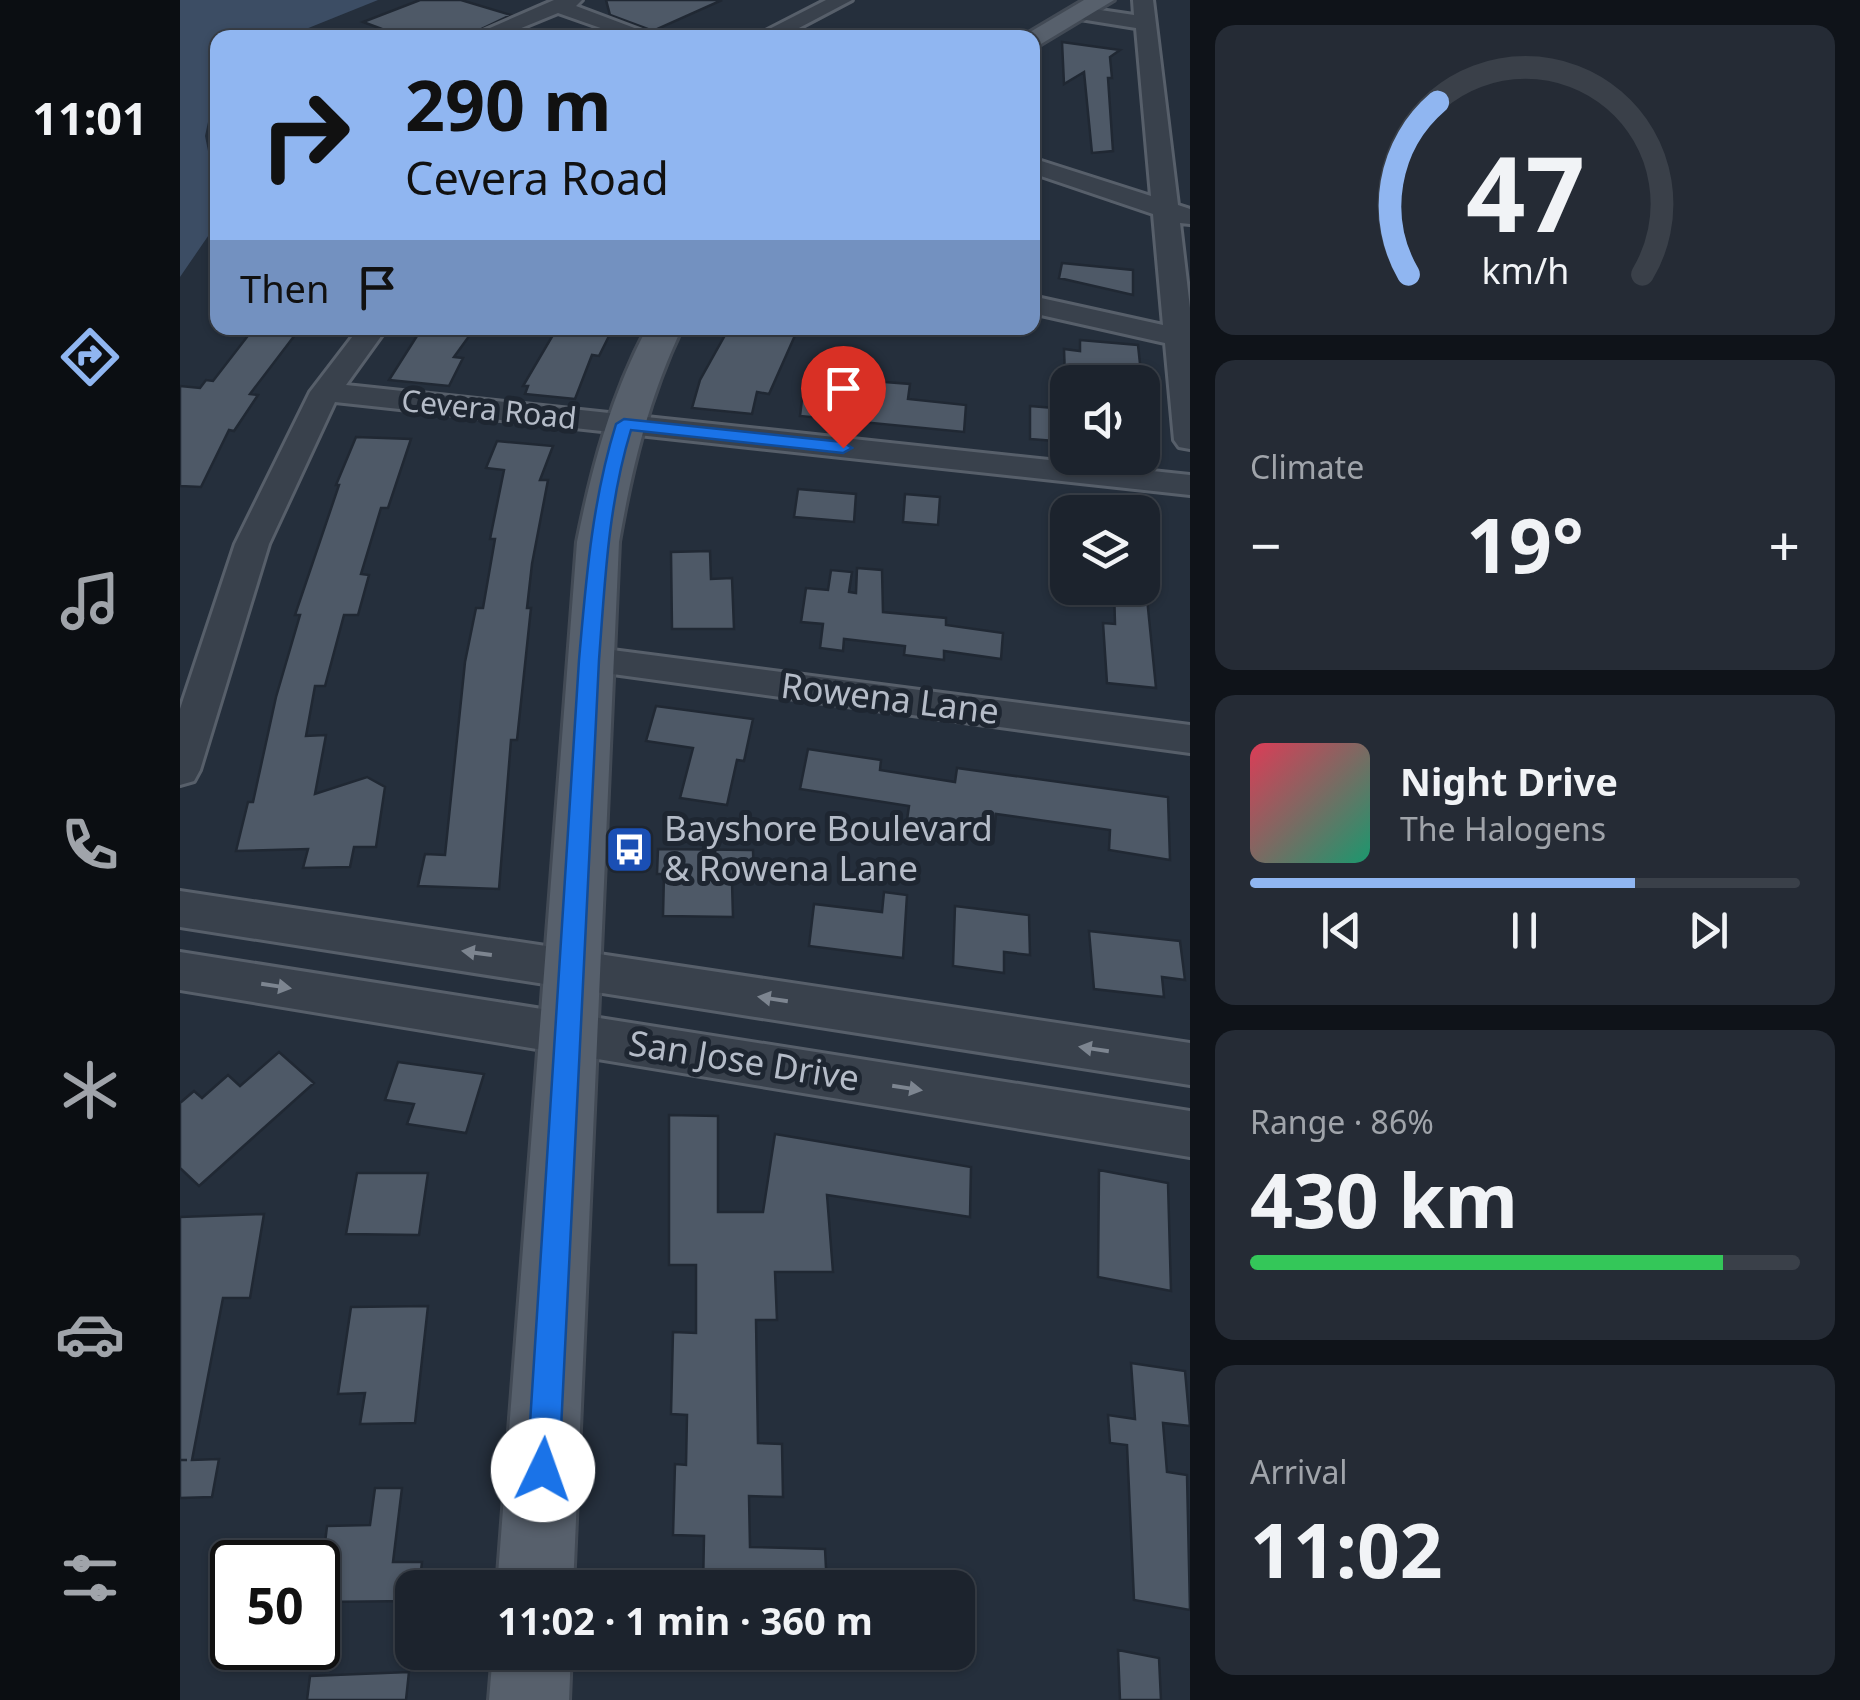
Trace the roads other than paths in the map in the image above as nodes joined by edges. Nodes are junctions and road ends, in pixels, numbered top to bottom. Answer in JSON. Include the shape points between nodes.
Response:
{"nodes":[{"id":1,"x":842,"y":0,"type":"edge"},
{"id":2,"x":564,"y":3,"type":"edge"},
{"id":3,"x":1091,"y":7,"type":"edge"},
{"id":4,"x":1144,"y":12,"type":"edge"},
{"id":5,"x":497,"y":30,"type":"edge"},
{"id":6,"x":631,"y":30,"type":"edge"},
{"id":7,"x":779,"y":30,"type":"edge"},
{"id":8,"x":1040,"y":36,"type":"edge"},
{"id":9,"x":1040,"y":168,"type":"edge"},
{"id":10,"x":1178,"y":214,"type":"edge"},
{"id":11,"x":1040,"y":306,"type":"edge"},
{"id":12,"x":368,"y":335,"type":"edge"},
{"id":13,"x":661,"y":335,"type":"edge"},
{"id":14,"x":1182,"y":338,"type":"junction"},
{"id":15,"x":326,"y":392,"type":"junction"},
{"id":16,"x":624,"y":424,"type":"junction"},
{"id":17,"x":1190,"y":440,"type":"edge"},
{"id":18,"x":1190,"y":484,"type":"edge"},
{"id":19,"x":589,"y":660,"type":"junction"},
{"id":20,"x":1190,"y":739,"type":"edge"},
{"id":21,"x":180,"y":770,"type":"edge"},
{"id":22,"x":180,"y":909,"type":"edge"},
{"id":23,"x":180,"y":970,"type":"edge"},
{"id":24,"x":571,"y":1000,"type":"junction"},
{"id":25,"x":1190,"y":1064,"type":"edge"},
{"id":26,"x":1190,"y":1134,"type":"edge"},
{"id":27,"x":537,"y":1570,"type":"edge"},
{"id":28,"x":531,"y":1670,"type":"edge"},
{"id":29,"x":529,"y":1700,"type":"edge"}],
"edges":[{"from":1,"to":7,"type":"street"},
{"from":2,"to":5,"type":"street"},
{"from":2,"to":6,"type":"street"},
{"from":3,"to":4,"type":"street"},
{"from":3,"to":8,"type":"main road"},
{"from":4,"to":10,"type":"street"},
{"from":9,"to":10,"type":"street"},
{"from":10,"to":14,"type":"street"},
{"from":11,"to":14,"type":"street"},
{"from":12,"to":15,"type":"street"},
{"from":13,"to":16,"type":"main road"},
{"from":14,"to":17,"type":"street"},
{"from":15,"to":16,"type":"street","name":"Cevera Road"},
{"from":15,"to":21,"type":"street","via":[[252,544]]},
{"from":16,"to":18,"type":"street","name":"Cevera Road"},
{"from":16,"to":19,"type":"main road","via":[[604,504]]},
{"from":19,"to":20,"type":"street","name":"Rowena Lane"},
{"from":19,"to":24,"type":"main road"},
{"from":24,"to":22,"type":"street","name":"San Jose Drive","one_way":true},
{"from":23,"to":24,"type":"street","name":"San Jose Drive","one_way":true},
{"from":25,"to":24,"type":"street","name":"San Jose Drive","one_way":true},
{"from":24,"to":26,"type":"street","name":"San Jose Drive","one_way":true},
{"from":24,"to":27,"type":"main road"},
{"from":28,"to":29,"type":"main road"}]}
